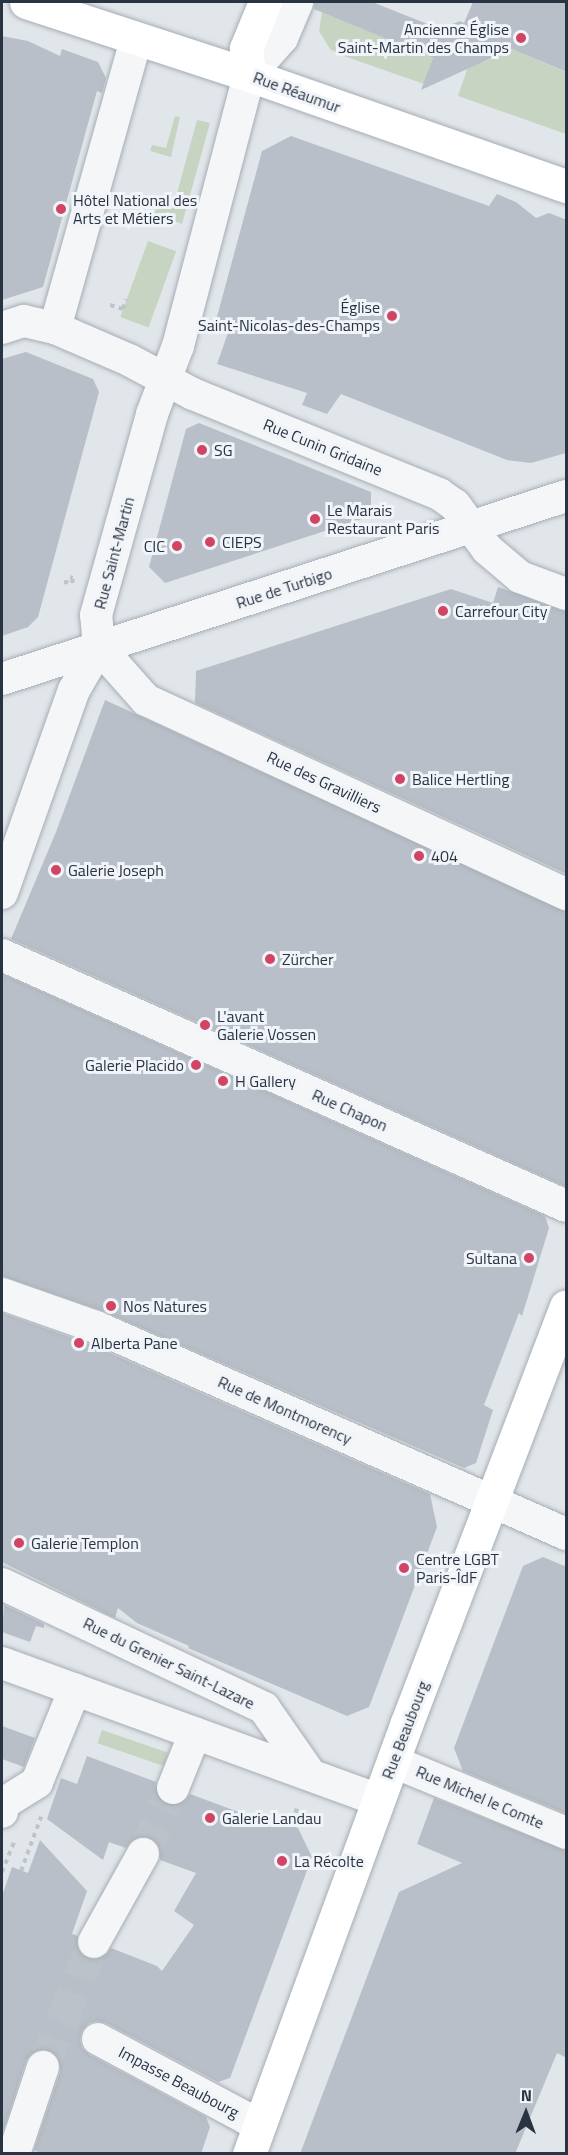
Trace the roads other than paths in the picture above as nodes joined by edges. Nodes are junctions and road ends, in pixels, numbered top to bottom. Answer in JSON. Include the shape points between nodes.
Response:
{"nodes":[{"id":1,"x":26,"y":2,"type":"edge"},
{"id":2,"x":265,"y":2,"type":"edge"},
{"id":3,"x":297,"y":2,"type":"edge"},
{"id":4,"x":136,"y":39,"type":"junction"},
{"id":5,"x":249,"y":75,"type":"junction"},
{"id":6,"x":567,"y":186,"type":"edge"},
{"id":7,"x":2,"y":328,"type":"edge"},
{"id":8,"x":55,"y":328,"type":"junction"},
{"id":9,"x":165,"y":379,"type":"junction"},
{"id":10,"x":567,"y":496,"type":"edge"},
{"id":11,"x":470,"y":527,"type":"junction"},
{"id":12,"x":567,"y":594,"type":"edge"},
{"id":13,"x":99,"y":647,"type":"junction"},
{"id":14,"x":2,"y":679,"type":"edge"},
{"id":15,"x":2,"y":893,"type":"edge"},
{"id":16,"x":567,"y":894,"type":"edge"},
{"id":17,"x":2,"y":955,"type":"edge"},
{"id":18,"x":567,"y":1206,"type":"edge"},
{"id":19,"x":2,"y":1294,"type":"edge"},
{"id":20,"x":567,"y":1307,"type":"edge"},
{"id":21,"x":492,"y":1501,"type":"junction"},
{"id":22,"x":567,"y":1534,"type":"edge"},
{"id":23,"x":2,"y":1584,"type":"edge"},
{"id":24,"x":2,"y":1663,"type":"edge"},
{"id":25,"x":75,"y":1689,"type":"junction"},
{"id":26,"x":199,"y":1734,"type":"junction"},
{"id":27,"x":394,"y":1762,"type":"junction"},
{"id":28,"x":310,"y":1774,"type":"junction"},
{"id":29,"x":177,"y":1790,"type":"tunnel mouth"},
{"id":30,"x":379,"y":1800,"type":"junction"},
{"id":31,"x":2,"y":1812,"type":"edge"},
{"id":32,"x":567,"y":1833,"type":"edge"},
{"id":33,"x":143,"y":1854,"type":"tunnel mouth"},
{"id":34,"x":94,"y":1942,"type":"tunnel mouth"},
{"id":35,"x":98,"y":2039,"type":"dead end"},
{"id":36,"x":43,"y":2067,"type":"tunnel mouth"},
{"id":37,"x":260,"y":2122,"type":"junction"},
{"id":38,"x":18,"y":2141,"type":"edge"},
{"id":39,"x":249,"y":2154,"type":"edge"}],
"edges":[{"from":1,"to":4,"type":"main road","name":"Rue Réaumur"},
{"from":2,"to":5,"type":"main road","name":"Rue Saint-Martin","via":[[246,48]]},
{"from":3,"to":5,"type":"street","name":"Rue Saint-Martin","via":[[282,38]]},
{"from":4,"to":5,"type":"main road","name":"Rue Réaumur"},
{"from":4,"to":8,"type":"street"},
{"from":5,"to":6,"type":"main road","name":"Rue Réaumur"},
{"from":5,"to":9,"type":"street","name":"Rue Saint-Martin","via":[[178,346]]},
{"from":7,"to":8,"type":"street","via":[[24,321]]},
{"from":8,"to":9,"type":"street"},
{"from":9,"to":11,"type":"street","name":"Rue Cunin Gridaine","via":[[439,494],[455,505]]},
{"from":9,"to":13,"type":"street","name":"Rue Saint-Martin","via":[[96,615]]},
{"from":10,"to":11,"type":"street","name":"Rue de Turbigo"},
{"from":11,"to":12,"type":"street","name":"Rue Cunin Gridaine","via":[[487,549],[520,577]]},
{"from":11,"to":13,"type":"street","name":"Rue de Turbigo"},
{"from":13,"to":14,"type":"street","name":"Rue de Turbigo"},
{"from":13,"to":15,"type":"street","via":[[74,690]]},
{"from":13,"to":16,"type":"street","name":"Rue des Gravilliers","via":[[146,700]]},
{"from":17,"to":18,"type":"street","name":"Rue Chapon"},
{"from":19,"to":21,"type":"street","name":"Rue de Montmorency","via":[[96,1327]]},
{"from":20,"to":21,"type":"main road","name":"Rue Beaubourg"},
{"from":21,"to":22,"type":"street","name":"Rue de Montmorency"},
{"from":21,"to":27,"type":"main road","name":"Rue Beaubourg"},
{"from":23,"to":28,"type":"street","name":"Rue du Grenier Saint-Lazare","via":[[264,1708]]},
{"from":24,"to":25,"type":"street"},
{"from":25,"to":26,"type":"street"},
{"from":25,"to":31,"type":"street","via":[[37,1782],[4,1803]]},
{"from":26,"to":28,"type":"street"},
{"from":26,"to":29,"type":"street"},
{"from":27,"to":30,"type":"main road","name":"Rue Beaubourg"},
{"from":27,"to":32,"type":"street","name":"Rue Michel le Comte"},
{"from":28,"to":30,"type":"street"},
{"from":30,"to":37,"type":"main road","name":"Rue Beaubourg"},
{"from":33,"to":34,"type":"street"},
{"from":35,"to":37,"type":"street","name":"Impasse Beaubourg"},
{"from":36,"to":38,"type":"street"},
{"from":37,"to":39,"type":"main road","name":"Rue Beaubourg"}]}
